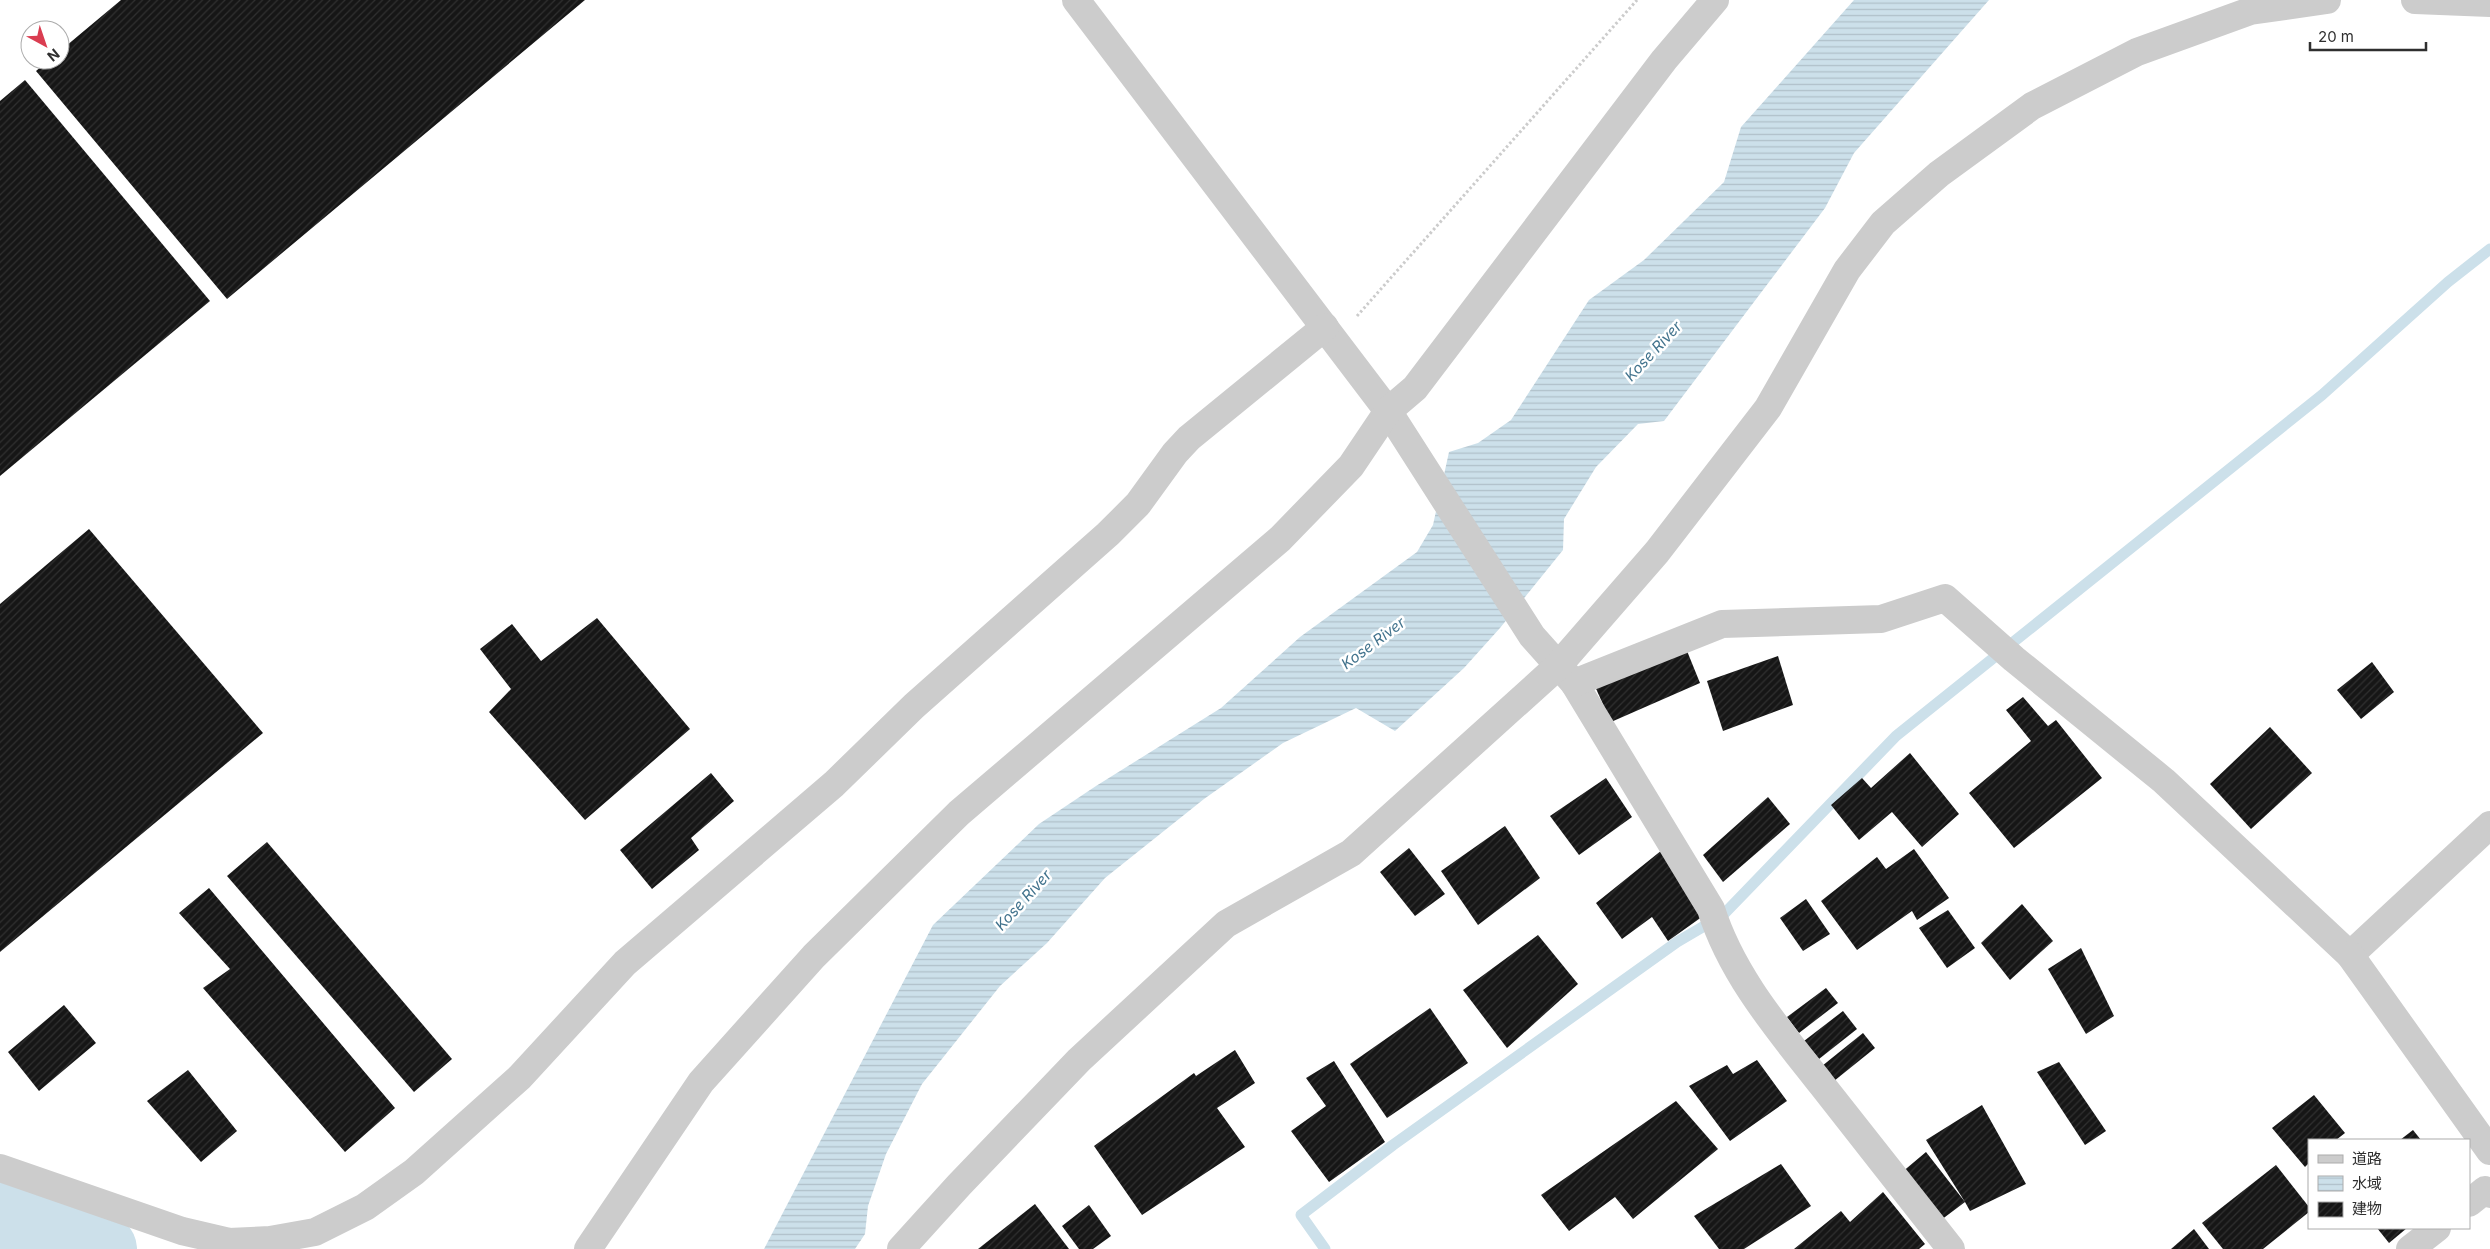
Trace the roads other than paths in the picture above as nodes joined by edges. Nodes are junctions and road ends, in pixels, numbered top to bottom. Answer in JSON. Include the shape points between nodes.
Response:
{"nodes":[{"id":1,"x":1076,"y":0,"type":"edge"},
{"id":2,"x":1715,"y":0,"type":"edge"},
{"id":3,"x":2327,"y":0,"type":"edge"},
{"id":4,"x":2414,"y":0,"type":"edge"},
{"id":5,"x":2490,"y":3,"type":"edge"},
{"id":6,"x":1330,"y":334,"type":"junction"},
{"id":7,"x":1392,"y":417,"type":"junction"},
{"id":8,"x":1565,"y":675,"type":"junction"},
{"id":9,"x":2490,"y":825,"type":"edge"},
{"id":10,"x":2350,"y":955,"type":"junction"},
{"id":11,"x":2490,"y":1151,"type":"edge"},
{"id":12,"x":0,"y":1168,"type":"edge"},
{"id":13,"x":2436,"y":1229,"type":"edge"},
{"id":14,"x":588,"y":1249,"type":"edge"},
{"id":15,"x":901,"y":1249,"type":"edge"},
{"id":16,"x":1951,"y":1249,"type":"edge"},
{"id":17,"x":2410,"y":1249,"type":"edge"}],
"edges":[{"from":1,"to":6,"type":"street"},
{"from":2,"to":7,"type":"street","via":[[1664,60]]},
{"from":3,"to":8,"type":"street","via":[[2250,11],[2137,52],[2032,106],[1904,204],[1883,223],[1847,270],[1768,408]]},
{"from":4,"to":5,"type":"street"},
{"from":6,"to":7,"type":"street"},
{"from":6,"to":12,"type":"street","via":[[1189,438],[1138,504],[1108,534],[914,706],[834,784],[625,963],[520,1077],[414,1172],[365,1207],[315,1232],[270,1240],[229,1242],[182,1231]]},
{"from":7,"to":8,"type":"street","via":[[1532,636]]},
{"from":7,"to":14,"type":"street","via":[[1351,466],[1280,539],[959,813],[814,956],[701,1082]]},
{"from":8,"to":10,"type":"street","via":[[1722,624],[1881,618],[1945,598],[2004,651],[2164,781]]},
{"from":8,"to":15,"type":"street","via":[[1350,853],[1226,924],[1079,1060]]},
{"from":8,"to":16,"type":"street","via":[[1715,920],[1738,972]]},
{"from":9,"to":10,"type":"street"},
{"from":10,"to":11,"type":"street"},
{"from":13,"to":17,"type":"street"}]}
